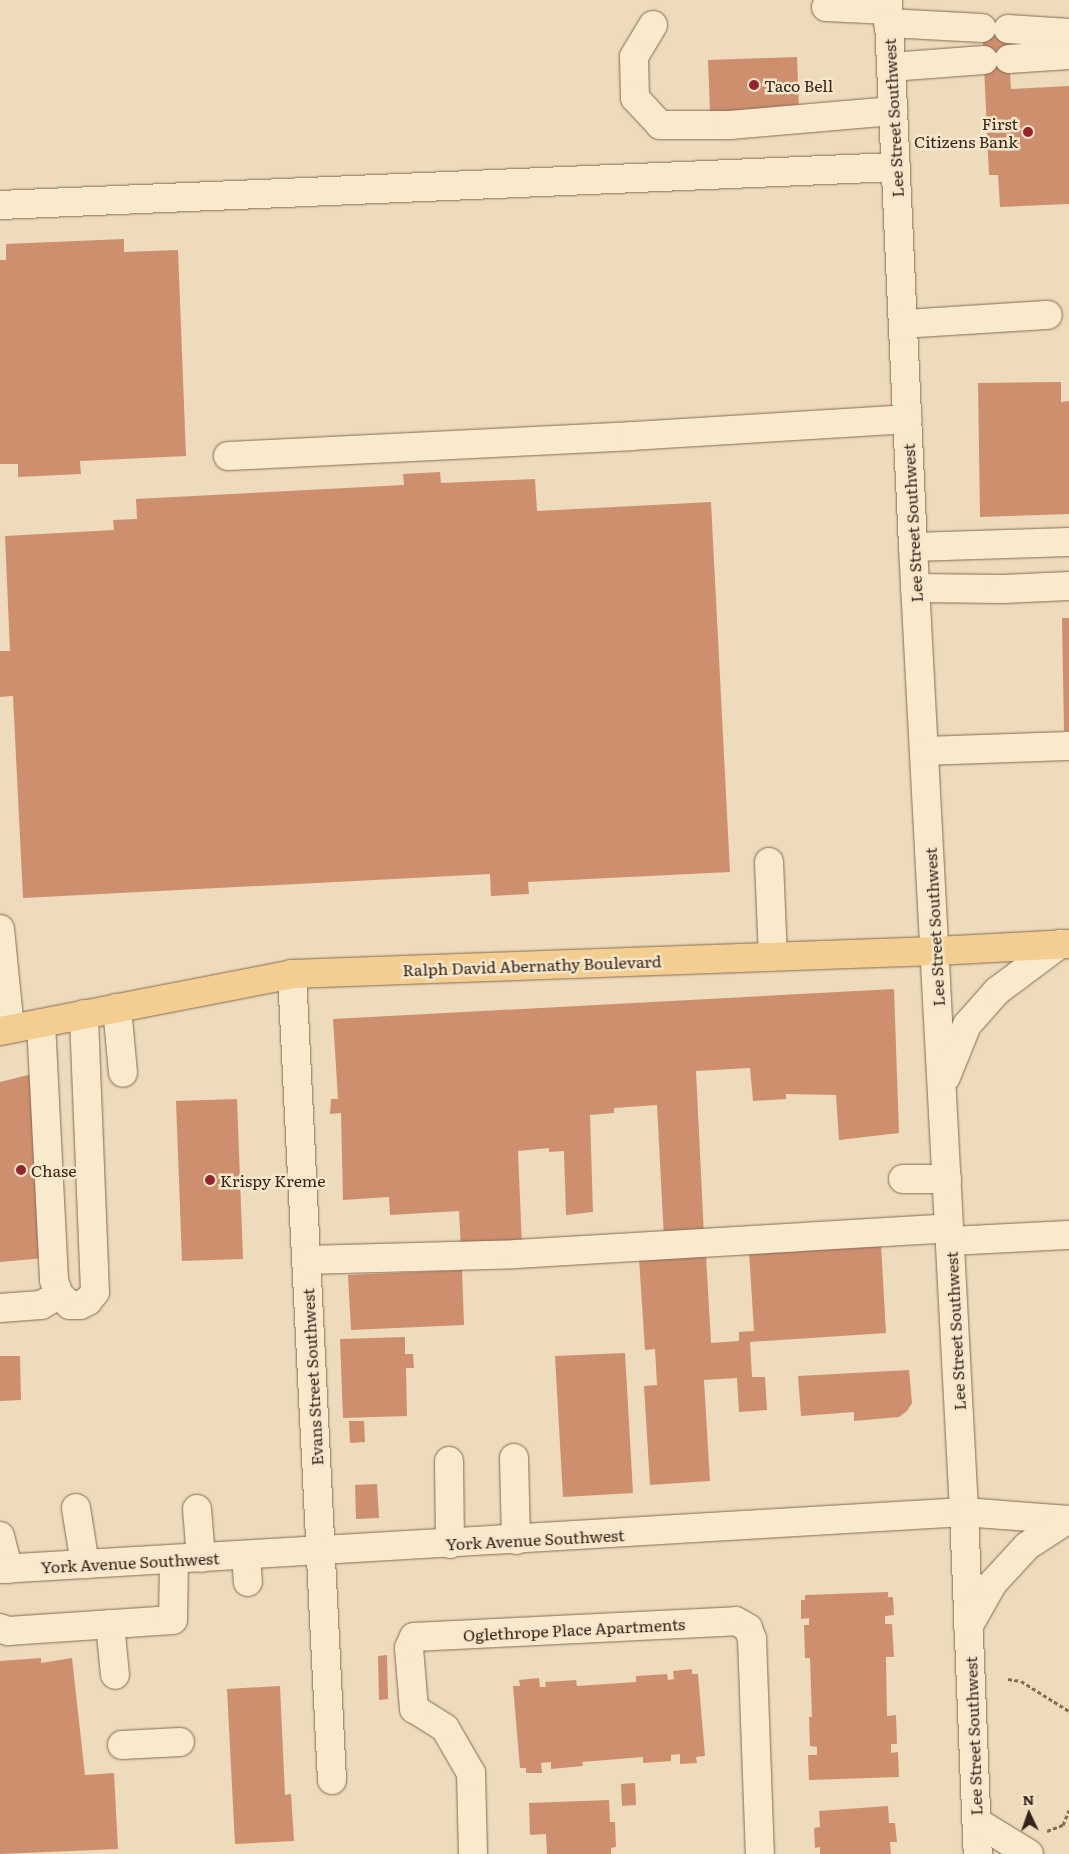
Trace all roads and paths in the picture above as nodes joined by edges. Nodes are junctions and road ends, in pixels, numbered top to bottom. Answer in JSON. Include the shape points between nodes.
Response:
{"nodes":[{"id":1,"x":826,"y":7,"type":"dead end"},
{"id":2,"x":888,"y":11,"type":"edge"},
{"id":3,"x":652,"y":25,"type":"dead end"},
{"id":4,"x":1069,"y":33,"type":"edge"},
{"id":5,"x":1069,"y":55,"type":"edge"},
{"id":6,"x":891,"y":67,"type":"junction"},
{"id":7,"x":893,"y":111,"type":"junction"},
{"id":8,"x":896,"y":167,"type":"junction"},
{"id":9,"x":0,"y":205,"type":"edge"},
{"id":10,"x":1048,"y":315,"type":"dead end"},
{"id":11,"x":903,"y":324,"type":"junction"},
{"id":12,"x":908,"y":419,"type":"junction"},
{"id":13,"x":228,"y":456,"type":"dead end"},
{"id":14,"x":1069,"y":542,"type":"edge"},
{"id":15,"x":913,"y":547,"type":"junction"},
{"id":16,"x":1069,"y":586,"type":"edge"},
{"id":17,"x":915,"y":588,"type":"junction"},
{"id":18,"x":1069,"y":746,"type":"edge"},
{"id":19,"x":924,"y":751,"type":"junction"},
{"id":20,"x":769,"y":862,"type":"dead end"},
{"id":21,"x":0,"y":929,"type":"edge"},
{"id":22,"x":1065,"y":944,"type":"edge"},
{"id":23,"x":936,"y":951,"type":"junction"},
{"id":24,"x":773,"y":956,"type":"junction"},
{"id":25,"x":292,"y":974,"type":"junction"},
{"id":26,"x":117,"y":1008,"type":"junction"},
{"id":27,"x":84,"y":1014,"type":"junction"},
{"id":28,"x":41,"y":1023,"type":"junction"},
{"id":29,"x":5,"y":1030,"type":"edge"},
{"id":30,"x":123,"y":1073,"type":"dead end"},
{"id":31,"x":942,"y":1086,"type":"junction"},
{"id":32,"x":903,"y":1179,"type":"dead end"},
{"id":33,"x":947,"y":1179,"type":"junction"},
{"id":34,"x":950,"y":1235,"type":"junction"},
{"id":35,"x":1069,"y":1235,"type":"edge"},
{"id":36,"x":306,"y":1260,"type":"junction"},
{"id":37,"x":59,"y":1295,"type":"junction"},
{"id":38,"x":0,"y":1308,"type":"edge"},
{"id":39,"x":514,"y":1458,"type":"dead end"},
{"id":40,"x":449,"y":1461,"type":"dead end"},
{"id":41,"x":76,"y":1508,"type":"dead end"},
{"id":42,"x":197,"y":1509,"type":"dead end"},
{"id":43,"x":964,"y":1512,"type":"junction"},
{"id":44,"x":1068,"y":1520,"type":"edge"},
{"id":45,"x":0,"y":1536,"type":"edge"},
{"id":46,"x":516,"y":1540,"type":"junction"},
{"id":47,"x":450,"y":1544,"type":"junction"},
{"id":48,"x":321,"y":1551,"type":"junction"},
{"id":49,"x":246,"y":1555,"type":"junction"},
{"id":50,"x":201,"y":1558,"type":"junction"},
{"id":51,"x":174,"y":1560,"type":"junction"},
{"id":52,"x":85,"y":1564,"type":"junction"},
{"id":53,"x":4,"y":1569,"type":"edge"},
{"id":54,"x":248,"y":1582,"type":"dead end"},
{"id":55,"x":110,"y":1624,"type":"junction"},
{"id":56,"x":968,"y":1627,"type":"junction"},
{"id":57,"x":0,"y":1628,"type":"edge"},
{"id":58,"x":115,"y":1675,"type":"dead end"},
{"id":59,"x":1008,"y":1679,"type":"dead end"},
{"id":60,"x":1069,"y":1711,"type":"edge"},
{"id":61,"x":180,"y":1742,"type":"dead end"},
{"id":62,"x":122,"y":1745,"type":"dead end"},
{"id":63,"x":332,"y":1780,"type":"dead end"},
{"id":64,"x":976,"y":1822,"type":"junction"},
{"id":65,"x":473,"y":1854,"type":"edge"},
{"id":66,"x":760,"y":1854,"type":"edge"},
{"id":67,"x":978,"y":1854,"type":"edge"},
{"id":68,"x":1028,"y":1854,"type":"edge"}],
"edges":[{"from":1,"to":2,"type":"street"},
{"from":2,"to":4,"type":"street","via":[[995,29]]},
{"from":2,"to":6,"type":"street","name":"Lee Street Southwest"},
{"from":3,"to":7,"type":"street","via":[[634,57],[635,98],[660,125],[729,125]]},
{"from":5,"to":6,"type":"street"},
{"from":6,"to":7,"type":"street","name":"Lee Street Southwest"},
{"from":7,"to":8,"type":"street","name":"Lee Street Southwest"},
{"from":8,"to":9,"type":"street"},
{"from":8,"to":11,"type":"street","name":"Lee Street Southwest"},
{"from":10,"to":11,"type":"street"},
{"from":11,"to":12,"type":"street","name":"Lee Street Southwest"},
{"from":12,"to":13,"type":"street"},
{"from":12,"to":15,"type":"street","name":"Lee Street Southwest"},
{"from":14,"to":15,"type":"street"},
{"from":15,"to":17,"type":"street","name":"Lee Street Southwest"},
{"from":16,"to":17,"type":"street"},
{"from":17,"to":19,"type":"street","name":"Lee Street Southwest"},
{"from":18,"to":19,"type":"street"},
{"from":19,"to":23,"type":"street","name":"Lee Street Southwest"},
{"from":20,"to":24,"type":"street"},
{"from":21,"to":29,"type":"street"},
{"from":22,"to":23,"type":"main road","name":"Ralph David Abernathy Boulevard"},
{"from":22,"to":31,"type":"street","via":[[997,990],[967,1025]]},
{"from":23,"to":24,"type":"main road","name":"Ralph David Abernathy Boulevard"},
{"from":23,"to":31,"type":"street","name":"Lee Street Southwest"},
{"from":24,"to":25,"type":"main road","name":"Ralph David Abernathy Boulevard"},
{"from":25,"to":26,"type":"main road","name":"Ralph David Abernathy Boulevard"},
{"from":25,"to":36,"type":"street","name":"Evans Street Southwest"},
{"from":26,"to":27,"type":"main road","name":"Ralph David Abernathy Boulevard"},
{"from":26,"to":30,"type":"street"},
{"from":27,"to":28,"type":"main road","name":"Ralph David Abernathy Boulevard"},
{"from":27,"to":37,"type":"street","via":[[95,1292],[80,1305],[70,1305]]},
{"from":28,"to":29,"type":"main road","name":"Ralph David Abernathy Boulevard"},
{"from":28,"to":37,"type":"street","via":[[53,1264]]},
{"from":31,"to":33,"type":"street","name":"Lee Street Southwest"},
{"from":32,"to":33,"type":"street"},
{"from":33,"to":34,"type":"street","name":"Lee Street Southwest"},
{"from":34,"to":35,"type":"street"},
{"from":34,"to":36,"type":"street"},
{"from":34,"to":43,"type":"street","name":"Lee Street Southwest"},
{"from":36,"to":48,"type":"street","name":"Evans Street Southwest"},
{"from":37,"to":38,"type":"street","via":[[41,1304]]},
{"from":39,"to":46,"type":"street"},
{"from":40,"to":47,"type":"street"},
{"from":41,"to":52,"type":"street"},
{"from":42,"to":50,"type":"street"},
{"from":43,"to":44,"type":"street","name":"York Avenue Southwest"},
{"from":43,"to":46,"type":"street","name":"York Avenue Southwest"},
{"from":43,"to":56,"type":"street","name":"Lee Street Southwest"},
{"from":44,"to":56,"type":"street","via":[[1027,1546],[993,1583]]},
{"from":45,"to":53,"type":"street"},
{"from":46,"to":47,"type":"street","name":"York Avenue Southwest"},
{"from":47,"to":48,"type":"street","name":"York Avenue Southwest"},
{"from":48,"to":49,"type":"street","name":"York Avenue Southwest"},
{"from":48,"to":63,"type":"street","name":"Evans Street Southwest"},
{"from":49,"to":50,"type":"street","name":"York Avenue Southwest"},
{"from":49,"to":54,"type":"street"},
{"from":50,"to":51,"type":"street","name":"York Avenue Southwest"},
{"from":51,"to":52,"type":"street","name":"York Avenue Southwest"},
{"from":51,"to":55,"type":"street","via":[[173,1620]]},
{"from":52,"to":53,"type":"street","name":"York Avenue Southwest"},
{"from":55,"to":57,"type":"street","via":[[8,1631]]},
{"from":55,"to":58,"type":"street"},
{"from":56,"to":64,"type":"street","name":"Lee Street Southwest"},
{"from":59,"to":60,"type":"path","via":[[1021,1681]]},
{"from":61,"to":62,"type":"street"},
{"from":64,"to":67,"type":"street","name":"Lee Street Southwest"},
{"from":64,"to":68,"type":"street"},
{"from":65,"to":66,"type":"street","name":"Oglethrope Place Apartments","via":[[471,1773],[445,1728],[414,1709],[409,1648],[414,1637],[736,1621],[748,1628],[752,1639]]}]}
